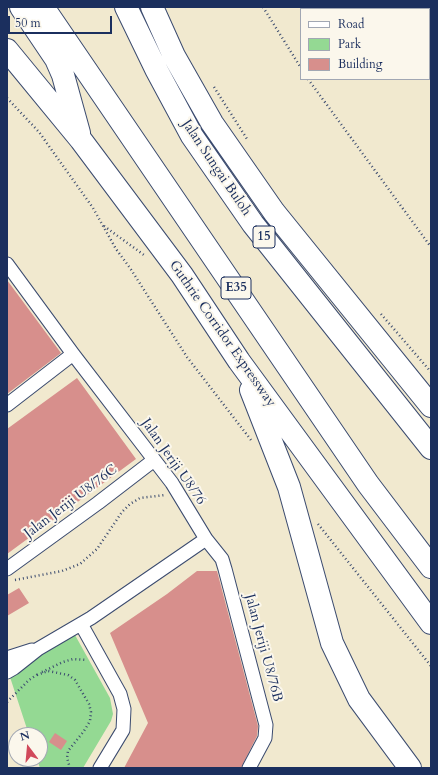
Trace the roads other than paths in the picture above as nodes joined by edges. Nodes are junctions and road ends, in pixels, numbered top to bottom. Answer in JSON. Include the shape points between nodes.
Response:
{"nodes":[{"id":1,"x":21,"y":7,"type":"edge"},
{"id":2,"x":43,"y":7,"type":"edge"},
{"id":3,"x":126,"y":7,"type":"edge"},
{"id":4,"x":152,"y":7,"type":"edge"},
{"id":5,"x":7,"y":50,"type":"edge"},
{"id":6,"x":81,"y":140,"type":"junction"},
{"id":7,"x":7,"y":264,"type":"edge"},
{"id":8,"x":73,"y":354,"type":"junction"},
{"id":9,"x":239,"y":361,"type":"junction"},
{"id":10,"x":7,"y":405,"type":"edge"},
{"id":11,"x":431,"y":406,"type":"edge"},
{"id":12,"x":431,"y":448,"type":"edge"},
{"id":13,"x":154,"y":460,"type":"junction"},
{"id":14,"x":206,"y":539,"type":"junction"},
{"id":15,"x":431,"y":567,"type":"edge"},
{"id":16,"x":10,"y":575,"type":"edge"},
{"id":17,"x":431,"y":623,"type":"edge"},
{"id":18,"x":81,"y":624,"type":"junction"},
{"id":19,"x":38,"y":649,"type":"junction"},
{"id":20,"x":7,"y":658,"type":"edge"},
{"id":21,"x":7,"y":672,"type":"edge"},
{"id":22,"x":100,"y":768,"type":"edge"},
{"id":23,"x":249,"y":768,"type":"edge"},
{"id":24,"x":410,"y":768,"type":"edge"}],
"edges":[{"from":1,"to":6,"type":"highway","via":[[56,59]]},
{"from":2,"to":15,"type":"highway","number":"E35","via":[[368,484]]},
{"from":3,"to":12,"type":"highway","name":"Jalan Sungai Buloh","number":"15","via":[[192,136],[253,224]]},
{"from":4,"to":11,"type":"highway","name":"Jalan Sungai Buloh","number":"15","via":[[174,56],[212,123],[274,212]]},
{"from":5,"to":6,"type":"highway","name":"Guthrie Corridor Expressway","number":"E35"},
{"from":6,"to":9,"type":"highway","name":"Guthrie Corridor Expressway","number":"E35","via":[[182,274]]},
{"from":7,"to":8,"type":"street","name":"Jalan Jeriji U8/76"},
{"from":8,"to":10,"type":"street"},
{"from":8,"to":13,"type":"street","name":"Jalan Jeriji U8/76"},
{"from":9,"to":17,"type":"highway","name":"Guthrie Corridor Expressway","number":"E35"},
{"from":9,"to":24,"type":"highway","via":[[289,487],[332,643],[360,699]]},
{"from":13,"to":14,"type":"street","name":"Jalan Jeriji U8/76","via":[[179,494]]},
{"from":13,"to":16,"type":"street","name":"Jalan Jeriji U8/76C"},
{"from":14,"to":18,"type":"street"},
{"from":14,"to":23,"type":"street","name":"Jalan Jeriji U8/76B","via":[[220,555],[226,569],[264,717],[266,732]]},
{"from":18,"to":19,"type":"street"},
{"from":18,"to":22,"type":"street","via":[[120,694],[124,716],[120,737]]},
{"from":19,"to":20,"type":"street"},
{"from":19,"to":21,"type":"street"}]}
